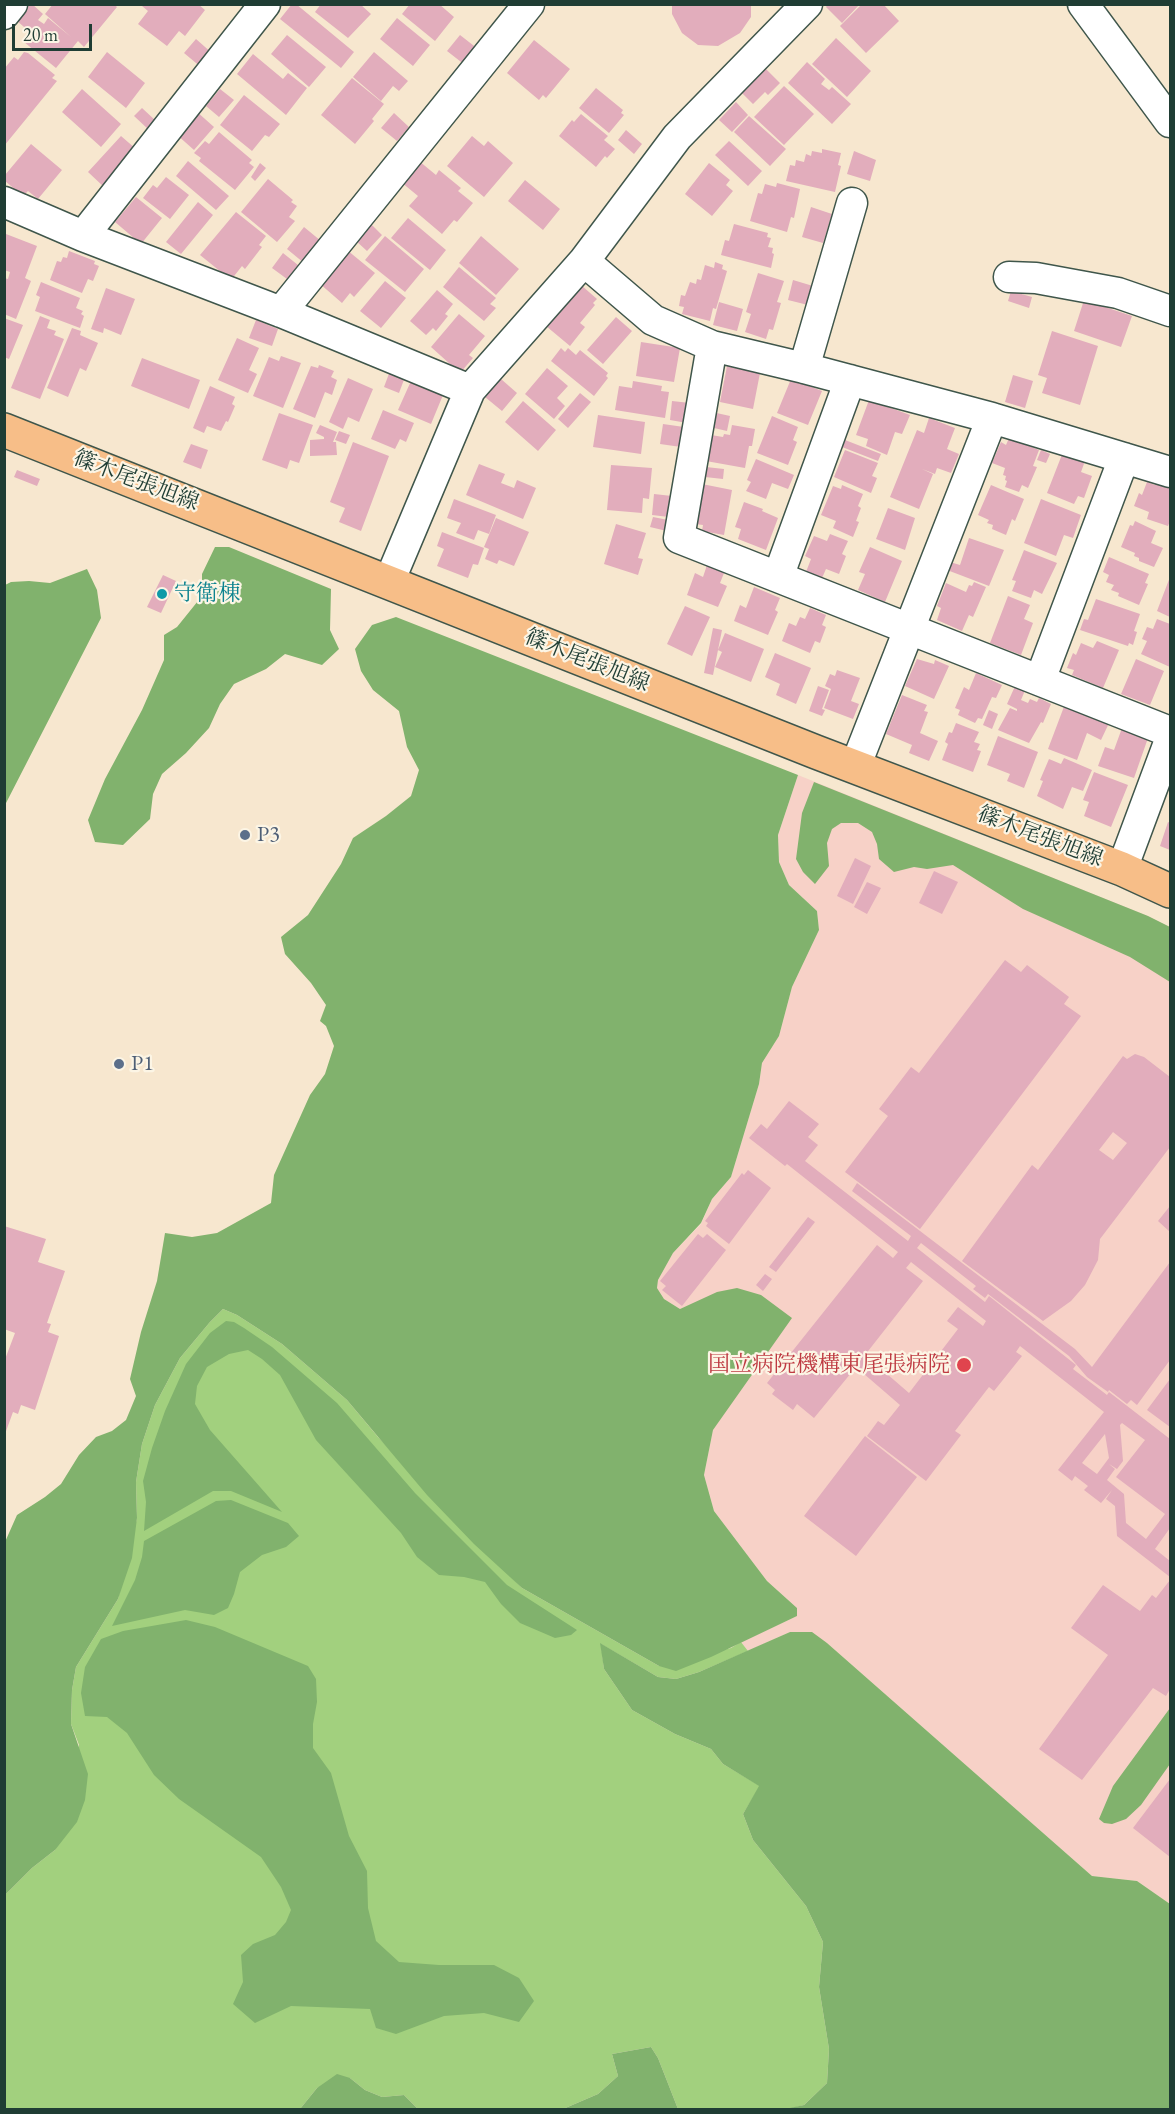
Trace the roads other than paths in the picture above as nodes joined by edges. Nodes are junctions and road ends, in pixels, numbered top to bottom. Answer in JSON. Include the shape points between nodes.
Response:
{"nodes":[{"id":1,"x":12,"y":4,"type":"edge"},
{"id":2,"x":265,"y":4,"type":"edge"},
{"id":3,"x":529,"y":4,"type":"edge"},
{"id":4,"x":807,"y":4,"type":"edge"},
{"id":5,"x":1083,"y":4,"type":"edge"},
{"id":6,"x":4,"y":14,"type":"edge"},
{"id":7,"x":1170,"y":122,"type":"edge"},
{"id":8,"x":4,"y":202,"type":"edge"},
{"id":9,"x":852,"y":203,"type":"dead end"},
{"id":10,"x":83,"y":236,"type":"junction"},
{"id":11,"x":584,"y":261,"type":"junction"},
{"id":12,"x":1009,"y":277,"type":"dead end"},
{"id":13,"x":1170,"y":311,"type":"edge"},
{"id":14,"x":281,"y":312,"type":"junction"},
{"id":15,"x":712,"y":346,"type":"junction"},
{"id":16,"x":804,"y":368,"type":"junction"},
{"id":17,"x":850,"y":381,"type":"junction"},
{"id":18,"x":470,"y":390,"type":"junction"},
{"id":19,"x":992,"y":418,"type":"junction"},
{"id":20,"x":4,"y":430,"type":"edge"},
{"id":21,"x":1124,"y":458,"type":"junction"},
{"id":22,"x":1170,"y":472,"type":"edge"},
{"id":23,"x":778,"y":577,"type":"junction"},
{"id":24,"x":389,"y":582,"type":"junction"},
{"id":25,"x":909,"y":629,"type":"junction"},
{"id":26,"x":1040,"y":680,"type":"junction"},
{"id":27,"x":1170,"y":732,"type":"edge"},
{"id":28,"x":1170,"y":740,"type":"edge"},
{"id":29,"x":855,"y":767,"type":"junction"},
{"id":30,"x":1122,"y":869,"type":"junction"},
{"id":31,"x":1170,"y":891,"type":"edge"}],
"edges":[{"from":1,"to":6,"type":"street"},
{"from":2,"to":10,"type":"street"},
{"from":3,"to":14,"type":"street"},
{"from":4,"to":11,"type":"street","via":[[677,137]]},
{"from":5,"to":7,"type":"street"},
{"from":8,"to":10,"type":"street"},
{"from":9,"to":16,"type":"street"},
{"from":10,"to":14,"type":"street"},
{"from":11,"to":15,"type":"street","via":[[653,320]]},
{"from":11,"to":18,"type":"street"},
{"from":12,"to":13,"type":"street","via":[[1118,293]]},
{"from":14,"to":18,"type":"street"},
{"from":15,"to":16,"type":"street"},
{"from":15,"to":23,"type":"street","via":[[679,537]]},
{"from":16,"to":17,"type":"street"},
{"from":17,"to":19,"type":"street"},
{"from":17,"to":23,"type":"street"},
{"from":18,"to":24,"type":"street"},
{"from":19,"to":21,"type":"street"},
{"from":19,"to":25,"type":"street"},
{"from":20,"to":24,"type":"main road","name":"篠木尾張旭線"},
{"from":21,"to":22,"type":"street"},
{"from":21,"to":26,"type":"street"},
{"from":23,"to":25,"type":"street"},
{"from":24,"to":29,"type":"main road","name":"篠木尾張旭線"},
{"from":25,"to":26,"type":"street"},
{"from":25,"to":29,"type":"street"},
{"from":26,"to":27,"type":"street"},
{"from":28,"to":30,"type":"street"},
{"from":29,"to":30,"type":"main road","name":"篠木尾張旭線"},
{"from":30,"to":31,"type":"main road","name":"篠木尾張旭線"}]}
